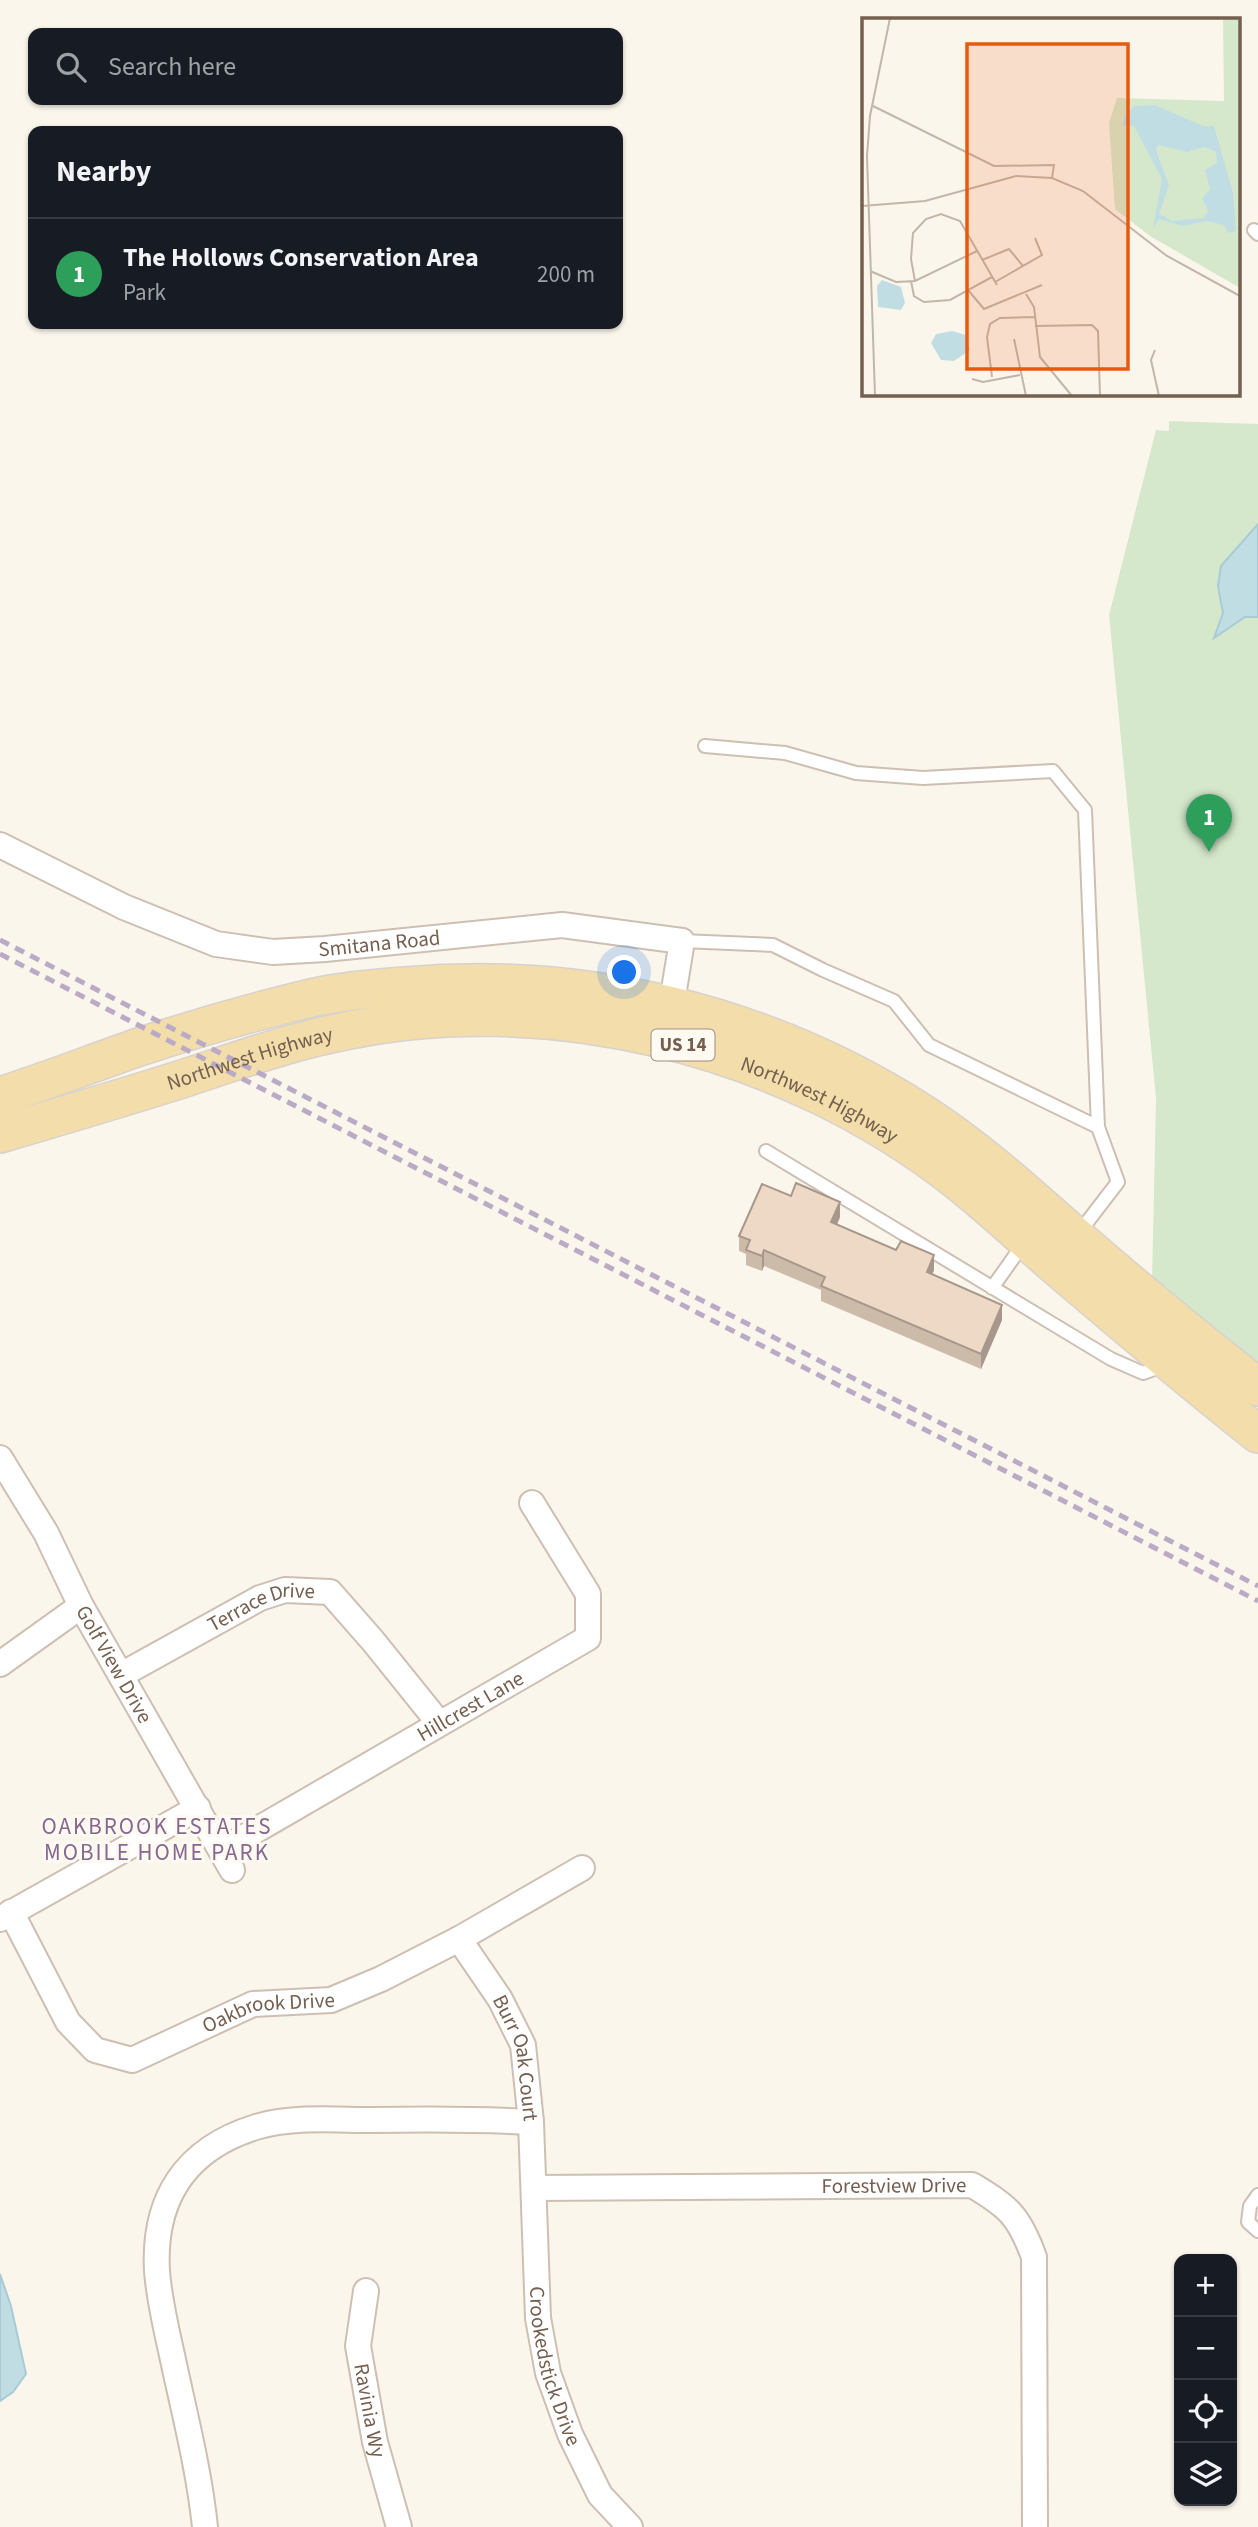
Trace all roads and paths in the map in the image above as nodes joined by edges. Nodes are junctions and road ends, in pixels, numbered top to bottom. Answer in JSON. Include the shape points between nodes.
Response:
{"nodes":[{"id":1,"x":705,"y":746,"type":"dead end"},
{"id":2,"x":0,"y":845,"type":"edge"},
{"id":3,"x":682,"y":941,"type":"junction"},
{"id":4,"x":668,"y":1022,"type":"junction"},
{"id":5,"x":0,"y":1096,"type":"edge"},
{"id":6,"x":1098,"y":1126,"type":"junction"},
{"id":7,"x":0,"y":1134,"type":"edge"},
{"id":8,"x":766,"y":1151,"type":"dead end"},
{"id":9,"x":1076,"y":1237,"type":"junction"},
{"id":10,"x":1026,"y":1240,"type":"junction"},
{"id":11,"x":992,"y":1288,"type":"junction"},
{"id":12,"x":1170,"y":1363,"type":"junction"},
{"id":13,"x":1258,"y":1387,"type":"edge"},
{"id":14,"x":1258,"y":1434,"type":"edge"},
{"id":15,"x":0,"y":1458,"type":"edge"},
{"id":16,"x":532,"y":1503,"type":"dead end"},
{"id":17,"x":81,"y":1606,"type":"junction"},
{"id":18,"x":0,"y":1664,"type":"edge"},
{"id":19,"x":121,"y":1675,"type":"junction"},
{"id":20,"x":439,"y":1723,"type":"junction"},
{"id":21,"x":198,"y":1808,"type":"junction"},
{"id":22,"x":227,"y":1860,"type":"joint"},
{"id":23,"x":582,"y":1868,"type":"dead end"},
{"id":24,"x":6,"y":1916,"type":"edge"},
{"id":25,"x":459,"y":1939,"type":"junction"},
{"id":26,"x":531,"y":2122,"type":"junction"},
{"id":27,"x":534,"y":2188,"type":"junction"},
{"id":28,"x":1258,"y":2195,"type":"edge"},
{"id":29,"x":1258,"y":2231,"type":"edge"},
{"id":30,"x":366,"y":2291,"type":"dead end"},
{"id":31,"x":205,"y":2527,"type":"edge"},
{"id":32,"x":399,"y":2527,"type":"edge"},
{"id":33,"x":630,"y":2527,"type":"edge"},
{"id":34,"x":1035,"y":2527,"type":"edge"}],
"edges":[{"from":1,"to":6,"type":"lane","via":[[785,753],[856,773],[923,778],[1053,771],[1085,810]]},
{"from":2,"to":3,"type":"street","name":"Smitana Road","via":[[124,907],[216,944],[299,950],[562,925]]},
{"from":3,"to":4,"type":"street"},
{"from":3,"to":6,"type":"lane","via":[[774,945],[894,1001],[929,1045]]},
{"from":4,"to":5,"type":"main road","name":"Northwest Highway","number":"US 14","via":[[603,990],[542,983],[485,981],[367,990],[319,996],[210,1025]]},
{"from":4,"to":7,"type":"main road","name":"Northwest Highway","number":"US 14","via":[[595,1026],[484,1018],[332,1033]]},
{"from":4,"to":9,"type":"main road","name":"Northwest Highway","number":"US 14","via":[[732,1021],[862,1077],[977,1151]]},
{"from":4,"to":10,"type":"main road","name":"Northwest Highway","number":"US 14","via":[[844,1107],[955,1179]]},
{"from":6,"to":9,"type":"lane","via":[[1118,1182]]},
{"from":8,"to":11,"type":"lane"},
{"from":9,"to":13,"type":"main road","name":"Northwest Highway","number":"US 14"},
{"from":10,"to":11,"type":"lane"},
{"from":10,"to":12,"type":"main road","name":"Northwest Highway","number":"US 14"},
{"from":11,"to":12,"type":"lane","via":[[1128,1368],[1146,1374]]},
{"from":12,"to":14,"type":"main road","name":"Northwest Highway","number":"US 14"},
{"from":15,"to":17,"type":"street","name":"Golf View Drive","via":[[46,1533]]},
{"from":16,"to":20,"type":"street","name":"Hillcrest Lane","via":[[588,1594],[588,1638]]},
{"from":17,"to":18,"type":"street"},
{"from":17,"to":19,"type":"street","name":"Golf View Drive"},
{"from":19,"to":20,"type":"street","name":"Terrace Drive","via":[[260,1598],[285,1590],[330,1592]]},
{"from":19,"to":21,"type":"street","name":"Golf View Drive"},
{"from":20,"to":22,"type":"street","name":"Hillcrest Lane"},
{"from":21,"to":22,"type":"street","name":"Golf View Drive"},
{"from":21,"to":24,"type":"street"},
{"from":23,"to":25,"type":"street","name":"Oakbrook Drive"},
{"from":24,"to":25,"type":"street","name":"Oakbrook Drive","via":[[68,2022],[95,2050],[132,2060],[253,2004],[331,2000]]},
{"from":25,"to":26,"type":"street","name":"Burr Oak Court","via":[[500,1998],[523,2045]]},
{"from":26,"to":27,"type":"street","name":"Burr Oak Court"},
{"from":26,"to":31,"type":"street","via":[[467,2118],[302,2121],[257,2127],[219,2143],[184,2171],[168,2195],[157,2233],[157,2273]]},
{"from":27,"to":33,"type":"street","name":"Crookedstick Drive","via":[[538,2318],[548,2373],[600,2496]]},
{"from":27,"to":34,"type":"street","name":"Forestview Drive","via":[[972,2185],[997,2200],[1022,2226],[1034,2257]]},
{"from":28,"to":29,"type":"lane","via":[[1248,2222]]},
{"from":30,"to":32,"type":"street","name":"Ravinia Wy","via":[[358,2346],[375,2442]]}]}
